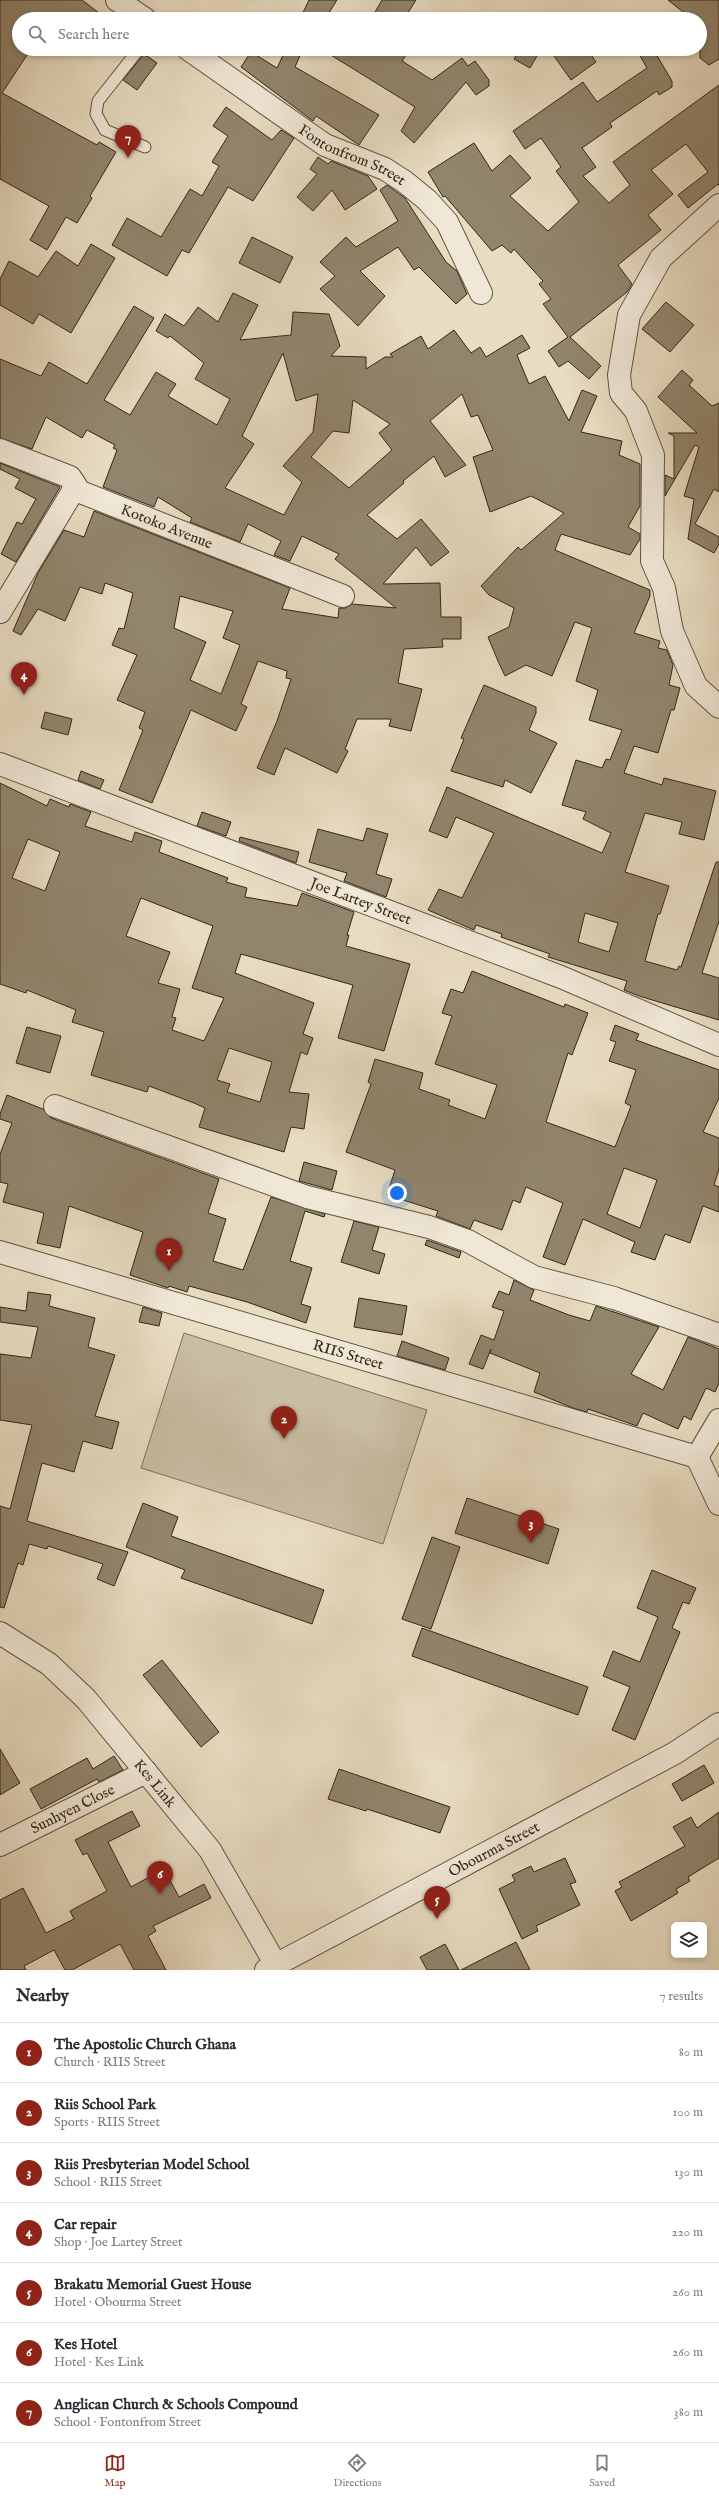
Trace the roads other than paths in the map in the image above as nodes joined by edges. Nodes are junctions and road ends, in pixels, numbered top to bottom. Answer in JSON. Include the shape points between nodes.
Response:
{"nodes":[{"id":1,"x":117,"y":0,"type":"edge"},
{"id":2,"x":135,"y":12,"type":"edge"},
{"id":3,"x":133,"y":56,"type":"edge"},
{"id":4,"x":198,"y":56,"type":"edge"},
{"id":5,"x":145,"y":147,"type":"dead end"},
{"id":6,"x":719,"y":205,"type":"edge"},
{"id":7,"x":480,"y":293,"type":"dead end"},
{"id":8,"x":0,"y":450,"type":"edge"},
{"id":9,"x":73,"y":489,"type":"junction"},
{"id":10,"x":343,"y":596,"type":"dead end"},
{"id":11,"x":0,"y":612,"type":"edge"},
{"id":12,"x":719,"y":707,"type":"edge"},
{"id":13,"x":0,"y":764,"type":"edge"},
{"id":14,"x":719,"y":1045,"type":"edge"},
{"id":15,"x":55,"y":1106,"type":"dead end"},
{"id":16,"x":0,"y":1252,"type":"edge"},
{"id":17,"x":719,"y":1335,"type":"edge"},
{"id":18,"x":719,"y":1420,"type":"edge"},
{"id":19,"x":697,"y":1457,"type":"junction"},
{"id":20,"x":719,"y":1504,"type":"edge"},
{"id":21,"x":0,"y":1633,"type":"edge"},
{"id":22,"x":719,"y":1724,"type":"edge"},
{"id":23,"x":146,"y":1772,"type":"junction"},
{"id":24,"x":0,"y":1845,"type":"edge"},
{"id":25,"x":271,"y":1967,"type":"edge"}],
"edges":[{"from":1,"to":2,"type":"street"},
{"from":3,"to":5,"type":"lane","via":[[98,101],[96,114],[105,130]]},
{"from":4,"to":7,"type":"street","name":"Fontonfrom Street","via":[[325,145],[385,169],[427,200],[447,222]]},
{"from":6,"to":12,"type":"street","via":[[660,258],[629,316],[619,375],[621,393],[636,411],[653,455],[652,561],[664,588],[672,631],[696,686]]},
{"from":8,"to":9,"type":"street","via":[[70,477],[76,486]]},
{"from":9,"to":10,"type":"street","name":"Kotoko Avenue"},
{"from":9,"to":11,"type":"street"},
{"from":13,"to":14,"type":"street","name":"Joe Lartey Street","via":[[562,977]]},
{"from":15,"to":17,"type":"street","via":[[307,1197],[435,1229],[468,1241],[534,1277],[614,1298]]},
{"from":16,"to":19,"type":"street","name":"RIIS Street"},
{"from":18,"to":19,"type":"street"},
{"from":19,"to":20,"type":"street"},
{"from":21,"to":23,"type":"street","name":"Kes Link","via":[[49,1664],[86,1699]]},
{"from":22,"to":25,"type":"street","name":"Obourma Street","via":[[675,1753]]},
{"from":23,"to":24,"type":"street","name":"Sunhyen Close"},
{"from":23,"to":25,"type":"street","name":"Kes Link","via":[[210,1850]]}]}
